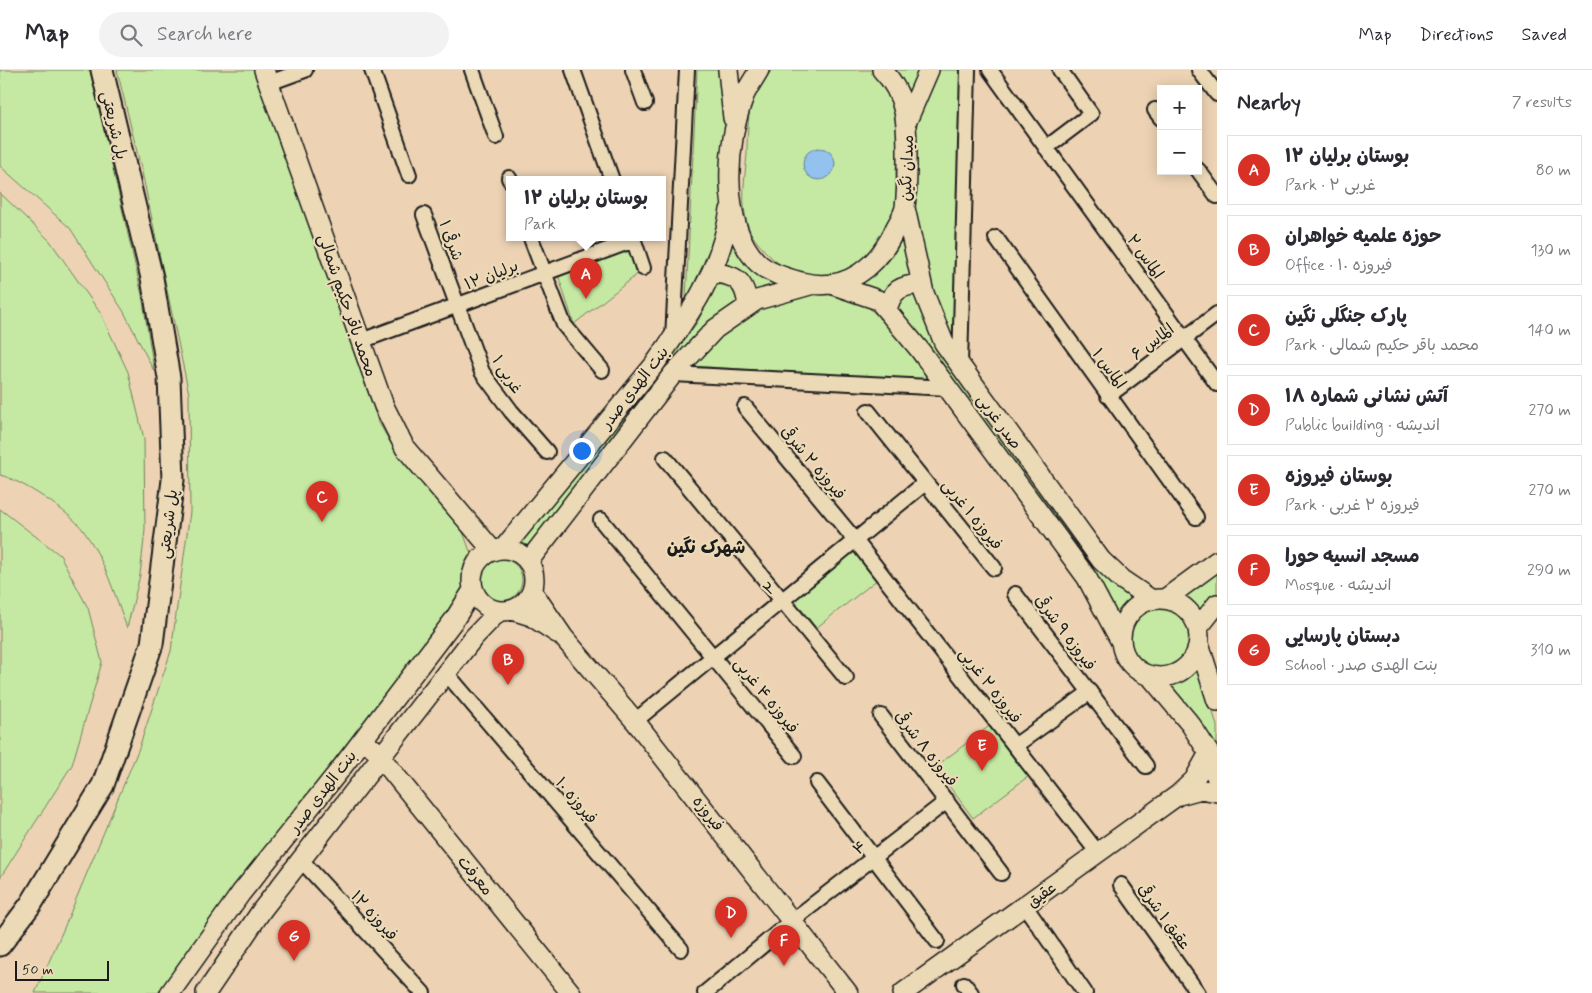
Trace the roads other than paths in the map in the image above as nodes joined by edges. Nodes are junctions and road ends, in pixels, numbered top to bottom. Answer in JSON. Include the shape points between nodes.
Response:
{"nodes":[{"id":1,"x":102,"y":70,"type":"edge"},
{"id":2,"x":305,"y":70,"type":"edge"},
{"id":3,"x":372,"y":70,"type":"edge"},
{"id":4,"x":472,"y":70,"type":"edge"},
{"id":5,"x":572,"y":70,"type":"edge"},
{"id":6,"x":633,"y":70,"type":"edge"},
{"id":7,"x":686,"y":70,"type":"edge"},
{"id":8,"x":728,"y":70,"type":"edge"},
{"id":9,"x":759,"y":70,"type":"edge"},
{"id":10,"x":882,"y":70,"type":"edge"},
{"id":11,"x":929,"y":70,"type":"edge"},
{"id":12,"x":968,"y":70,"type":"edge"},
{"id":13,"x":990,"y":70,"type":"edge"},
{"id":14,"x":1060,"y":70,"type":"edge"},
{"id":15,"x":1200,"y":70,"type":"edge"},
{"id":16,"x":266,"y":77,"type":"edge"},
{"id":17,"x":1217,"y":94,"type":"edge"},
{"id":18,"x":645,"y":103,"type":"dead end"},
{"id":19,"x":908,"y":121,"type":"junction"},
{"id":20,"x":734,"y":127,"type":"junction"},
{"id":21,"x":496,"y":137,"type":"dead end"},
{"id":22,"x":1046,"y":148,"type":"junction"},
{"id":23,"x":409,"y":175,"type":"dead end"},
{"id":24,"x":1202,"y":175,"type":"edge"},
{"id":25,"x":611,"y":176,"type":"edge"},
{"id":26,"x":1217,"y":196,"type":"edge"},
{"id":27,"x":730,"y":206,"type":"junction"},
{"id":28,"x":905,"y":208,"type":"junction"},
{"id":29,"x":424,"y":215,"type":"dead end"},
{"id":30,"x":996,"y":238,"type":"dead end"},
{"id":31,"x":532,"y":241,"type":"edge"},
{"id":32,"x":628,"y":241,"type":"edge"},
{"id":33,"x":634,"y":241,"type":"edge"},
{"id":34,"x":642,"y":268,"type":"dead end"},
{"id":35,"x":544,"y":273,"type":"junction"},
{"id":36,"x":711,"y":273,"type":"junction"},
{"id":37,"x":810,"y":284,"type":"junction"},
{"id":38,"x":831,"y":284,"type":"junction"},
{"id":39,"x":922,"y":284,"type":"junction"},
{"id":40,"x":457,"y":306,"type":"junction"},
{"id":41,"x":748,"y":306,"type":"junction"},
{"id":42,"x":887,"y":311,"type":"junction"},
{"id":43,"x":1217,"y":314,"type":"edge"},
{"id":44,"x":673,"y":338,"type":"junction"},
{"id":45,"x":1184,"y":339,"type":"junction"},
{"id":46,"x":361,"y":341,"type":"junction"},
{"id":47,"x":960,"y":365,"type":"junction"},
{"id":48,"x":602,"y":370,"type":"dead end"},
{"id":49,"x":673,"y":374,"type":"junction"},
{"id":50,"x":1217,"y":384,"type":"edge"},
{"id":51,"x":949,"y":388,"type":"junction"},
{"id":52,"x":1108,"y":396,"type":"junction"},
{"id":53,"x":745,"y":407,"type":"dead end"},
{"id":54,"x":868,"y":411,"type":"dead end"},
{"id":55,"x":547,"y":452,"type":"dead end"},
{"id":56,"x":665,"y":458,"type":"dead end"},
{"id":57,"x":925,"y":483,"type":"junction"},
{"id":58,"x":1196,"y":517,"type":"dead end"},
{"id":59,"x":601,"y":520,"type":"dead end"},
{"id":60,"x":856,"y":540,"type":"junction"},
{"id":61,"x":491,"y":554,"type":"junction"},
{"id":62,"x":1217,"y":561,"type":"edge"},
{"id":63,"x":528,"y":562,"type":"junction"},
{"id":64,"x":994,"y":568,"type":"dead end"},
{"id":65,"x":473,"y":590,"type":"junction"},
{"id":66,"x":532,"y":591,"type":"junction"},
{"id":67,"x":1015,"y":594,"type":"dead end"},
{"id":68,"x":782,"y":600,"type":"junction"},
{"id":69,"x":1158,"y":600,"type":"junction"},
{"id":70,"x":1217,"y":604,"type":"edge"},
{"id":71,"x":506,"y":610,"type":"junction"},
{"id":72,"x":1198,"y":636,"type":"junction"},
{"id":73,"x":564,"y":638,"type":"junction"},
{"id":74,"x":1121,"y":642,"type":"junction"},
{"id":75,"x":713,"y":656,"type":"junction"},
{"id":76,"x":447,"y":674,"type":"junction"},
{"id":77,"x":1150,"y":676,"type":"junction"},
{"id":78,"x":846,"y":678,"type":"dead end"},
{"id":79,"x":1090,"y":692,"type":"junction"},
{"id":80,"x":1217,"y":700,"type":"edge"},
{"id":81,"x":881,"y":716,"type":"dead end"},
{"id":82,"x":634,"y":721,"type":"junction"},
{"id":83,"x":363,"y":738,"type":"junction"},
{"id":84,"x":1016,"y":745,"type":"junction"},
{"id":85,"x":1209,"y":753,"type":"junction"},
{"id":86,"x":381,"y":756,"type":"junction"},
{"id":87,"x":794,"y":756,"type":"dead end"},
{"id":88,"x":1146,"y":766,"type":"dead end"},
{"id":89,"x":1217,"y":779,"type":"edge"},
{"id":90,"x":817,"y":783,"type":"dead end"},
{"id":91,"x":1217,"y":792,"type":"edge"},
{"id":92,"x":1178,"y":795,"type":"junction"},
{"id":93,"x":946,"y":801,"type":"junction"},
{"id":94,"x":1098,"y":853,"type":"junction"},
{"id":95,"x":875,"y":857,"type":"junction"},
{"id":96,"x":301,"y":860,"type":"junction"},
{"id":97,"x":1001,"y":873,"type":"dead end"},
{"id":98,"x":1121,"y":885,"type":"dead end"},
{"id":99,"x":1025,"y":906,"type":"junction"},
{"id":100,"x":793,"y":920,"type":"junction"},
{"id":101,"x":937,"y":941,"type":"dead end"},
{"id":102,"x":0,"y":945,"type":"edge"},
{"id":103,"x":681,"y":949,"type":"dead end"},
{"id":104,"x":170,"y":993,"type":"edge"},
{"id":105,"x":206,"y":993,"type":"edge"},
{"id":106,"x":423,"y":993,"type":"edge"},
{"id":107,"x":571,"y":993,"type":"edge"},
{"id":108,"x":705,"y":993,"type":"edge"},
{"id":109,"x":848,"y":993,"type":"edge"},
{"id":110,"x":903,"y":993,"type":"edge"},
{"id":111,"x":1085,"y":993,"type":"edge"},
{"id":112,"x":1198,"y":993,"type":"edge"}],
"edges":[{"from":1,"to":102,"type":"main road","name":"پل شریعتی","via":[[152,278],[170,378],[173,480],[152,644],[103,785],[31,904]]},
{"from":2,"to":16,"type":"street"},
{"from":3,"to":23,"type":"street"},
{"from":4,"to":21,"type":"street"},
{"from":5,"to":25,"type":"street"},
{"from":6,"to":18,"type":"street"},
{"from":7,"to":44,"type":"street"},
{"from":8,"to":20,"type":"street"},
{"from":9,"to":20,"type":"street","name":"میدان نگین","via":[[744,95]]},
{"from":10,"to":19,"type":"street","name":"میدان نگین","via":[[898,90]]},
{"from":11,"to":19,"type":"street"},
{"from":12,"to":47,"type":"street"},
{"from":13,"to":22,"type":"street","name":"الماس ۲"},
{"from":14,"to":22,"type":"street","via":[[1092,114]]},
{"from":15,"to":17,"type":"street"},
{"from":16,"to":46,"type":"street","name":"محمد باقر حکیم شمالی"},
{"from":19,"to":28,"type":"street","name":"میدان نگین"},
{"from":20,"to":27,"type":"street","name":"میدان نگین"},
{"from":22,"to":45,"type":"street","name":"الماس ۲"},
{"from":24,"to":26,"type":"street"},
{"from":27,"to":36,"type":"street","name":"بنت الهدی صدر","via":[[725,236]]},
{"from":27,"to":37,"type":"street","name":"میدان نگین","via":[[738,230],[759,264],[784,278]]},
{"from":28,"to":38,"type":"street","name":"میدان نگین","via":[[890,242],[869,267],[847,280]]},
{"from":28,"to":39,"type":"street","name":"صدر غربی"},
{"from":29,"to":40,"type":"street","name":"۱ شرقی"},
{"from":30,"to":52,"type":"street","name":"الماس ۱"},
{"from":31,"to":35,"type":"street"},
{"from":32,"to":35,"type":"street","name":"برلیان ۱۲"},
{"from":33,"to":34,"type":"street"},
{"from":35,"to":40,"type":"street","name":"برلیان ۱۲"},
{"from":35,"to":48,"type":"street","via":[[564,325]]},
{"from":36,"to":41,"type":"street","via":[[729,274],[738,281],[746,292]]},
{"from":36,"to":44,"type":"street","name":"بنت الهدی صدر","via":[[705,290]]},
{"from":37,"to":38,"type":"street","name":"میدان نگین"},
{"from":37,"to":41,"type":"street","name":"بنت الهدی صدر","via":[[757,300]]},
{"from":38,"to":42,"type":"street","name":"صدر غربی","via":[[878,300]]},
{"from":39,"to":42,"type":"street","via":[[895,290]]},
{"from":39,"to":47,"type":"street","name":"صدر غربی","via":[[944,343]]},
{"from":40,"to":46,"type":"street","name":"برلیان ۱۲"},
{"from":40,"to":55,"type":"street","name":"۱ غربی","via":[[482,372]]},
{"from":41,"to":49,"type":"street","name":"بنت الهدی صدر","via":[[715,329]]},
{"from":42,"to":51,"type":"street","name":"صدر غربی"},
{"from":43,"to":45,"type":"street","name":"الماس ۶"},
{"from":44,"to":61,"type":"street","name":"بنت الهدی صدر","via":[[654,365]]},
{"from":45,"to":50,"type":"street","name":"الماس ۲"},
{"from":45,"to":52,"type":"street","name":"الماس ۶"},
{"from":46,"to":61,"type":"street","name":"محمد باقر حکیم شمالی","via":[[384,406],[405,448],[467,520]]},
{"from":47,"to":69,"type":"street","name":"صدر غربی","via":[[1101,560],[1121,579]]},
{"from":49,"to":51,"type":"street"},
{"from":49,"to":63,"type":"street","name":"بنت الهدی صدر"},
{"from":51,"to":74,"type":"street","name":"صدر غربی","via":[[1087,578]]},
{"from":52,"to":58,"type":"street","name":"الماس ۱"},
{"from":53,"to":60,"type":"street","name":"فیروزه ۲ شرقی"},
{"from":54,"to":57,"type":"street","name":"فیروزه ۱ غربی"},
{"from":56,"to":68,"type":"street"},
{"from":57,"to":60,"type":"street","name":"۲"},
{"from":57,"to":64,"type":"street","name":"فیروزه ۱ غربی"},
{"from":59,"to":75,"type":"street","name":"فیروزه ۴ غربی"},
{"from":60,"to":68,"type":"street","name":"۲"},
{"from":60,"to":84,"type":"street","name":"فیروزه ۲ غربی"},
{"from":61,"to":63,"type":"street","via":[[521,555]]},
{"from":61,"to":65,"type":"street","via":[[472,580]]},
{"from":62,"to":69,"type":"street"},
{"from":63,"to":66,"type":"street","via":[[534,581]]},
{"from":65,"to":71,"type":"street","via":[[483,604]]},
{"from":65,"to":83,"type":"street","name":"بنت الهدی صدر","via":[[454,620]]},
{"from":66,"to":71,"type":"street","via":[[528,599]]},
{"from":66,"to":73,"type":"street"},
{"from":67,"to":79,"type":"street","name":"فیروزه ۹ شرقی"},
{"from":68,"to":75,"type":"street","name":"۲"},
{"from":68,"to":78,"type":"street"},
{"from":69,"to":72,"type":"street","via":[[1185,608]]},
{"from":69,"to":74,"type":"street","via":[[1141,604],[1125,620]]},
{"from":70,"to":72,"type":"street"},
{"from":71,"to":73,"type":"street","via":[[531,616]]},
{"from":71,"to":76,"type":"street","name":"بنت الهدی صدر","via":[[474,637]]},
{"from":72,"to":77,"type":"street","via":[[1195,656],[1181,670],[1163,677]]},
{"from":72,"to":80,"type":"street"},
{"from":73,"to":82,"type":"street","name":"فیروزه"},
{"from":74,"to":77,"type":"street","via":[[1130,664]]},
{"from":75,"to":82,"type":"street","name":"۲"},
{"from":75,"to":87,"type":"street","name":"فیروزه ۴ غربی"},
{"from":76,"to":86,"type":"street","name":"بنت الهدی صدر"},
{"from":76,"to":103,"type":"street","name":"فیروزه ۱۰"},
{"from":77,"to":85,"type":"street"},
{"from":79,"to":84,"type":"street"},
{"from":79,"to":88,"type":"street","name":"فیروزه ۹ شرقی"},
{"from":81,"to":93,"type":"street","name":"فیروزه ۸ شرقی"},
{"from":82,"to":100,"type":"street","name":"فیروزه"},
{"from":83,"to":86,"type":"street","name":"معرفت"},
{"from":83,"to":104,"type":"street","name":"بنت الهدی صدر","via":[[241,893]]},
{"from":84,"to":94,"type":"street","name":"فیروزه ۲ غربی"},
{"from":85,"to":89,"type":"street"},
{"from":85,"to":92,"type":"street","via":[[1194,780]]},
{"from":86,"to":96,"type":"street","name":"بنت الهدی صدر"},
{"from":86,"to":107,"type":"street","name":"معرفت"},
{"from":90,"to":95,"type":"street"},
{"from":91,"to":92,"type":"street","via":[[1201,789]]},
{"from":92,"to":94,"type":"street","name":"عقیق"},
{"from":93,"to":95,"type":"street","name":"۴"},
{"from":93,"to":97,"type":"street","name":"فیروزه ۸ شرقی"},
{"from":94,"to":99,"type":"street","name":"عقیق"},
{"from":95,"to":100,"type":"street","name":"۴"},
{"from":95,"to":101,"type":"street"},
{"from":96,"to":105,"type":"street","name":"بنت الهدی صدر","via":[[262,910]]},
{"from":96,"to":106,"type":"street","name":"فیروزه ۱۲"},
{"from":98,"to":112,"type":"street","name":"عقیق ۱ شرقی"},
{"from":99,"to":110,"type":"street","name":"عقیق"},
{"from":99,"to":111,"type":"street"},
{"from":100,"to":108,"type":"street","name":"۴"},
{"from":100,"to":109,"type":"street","name":"فیروزه"}]}
